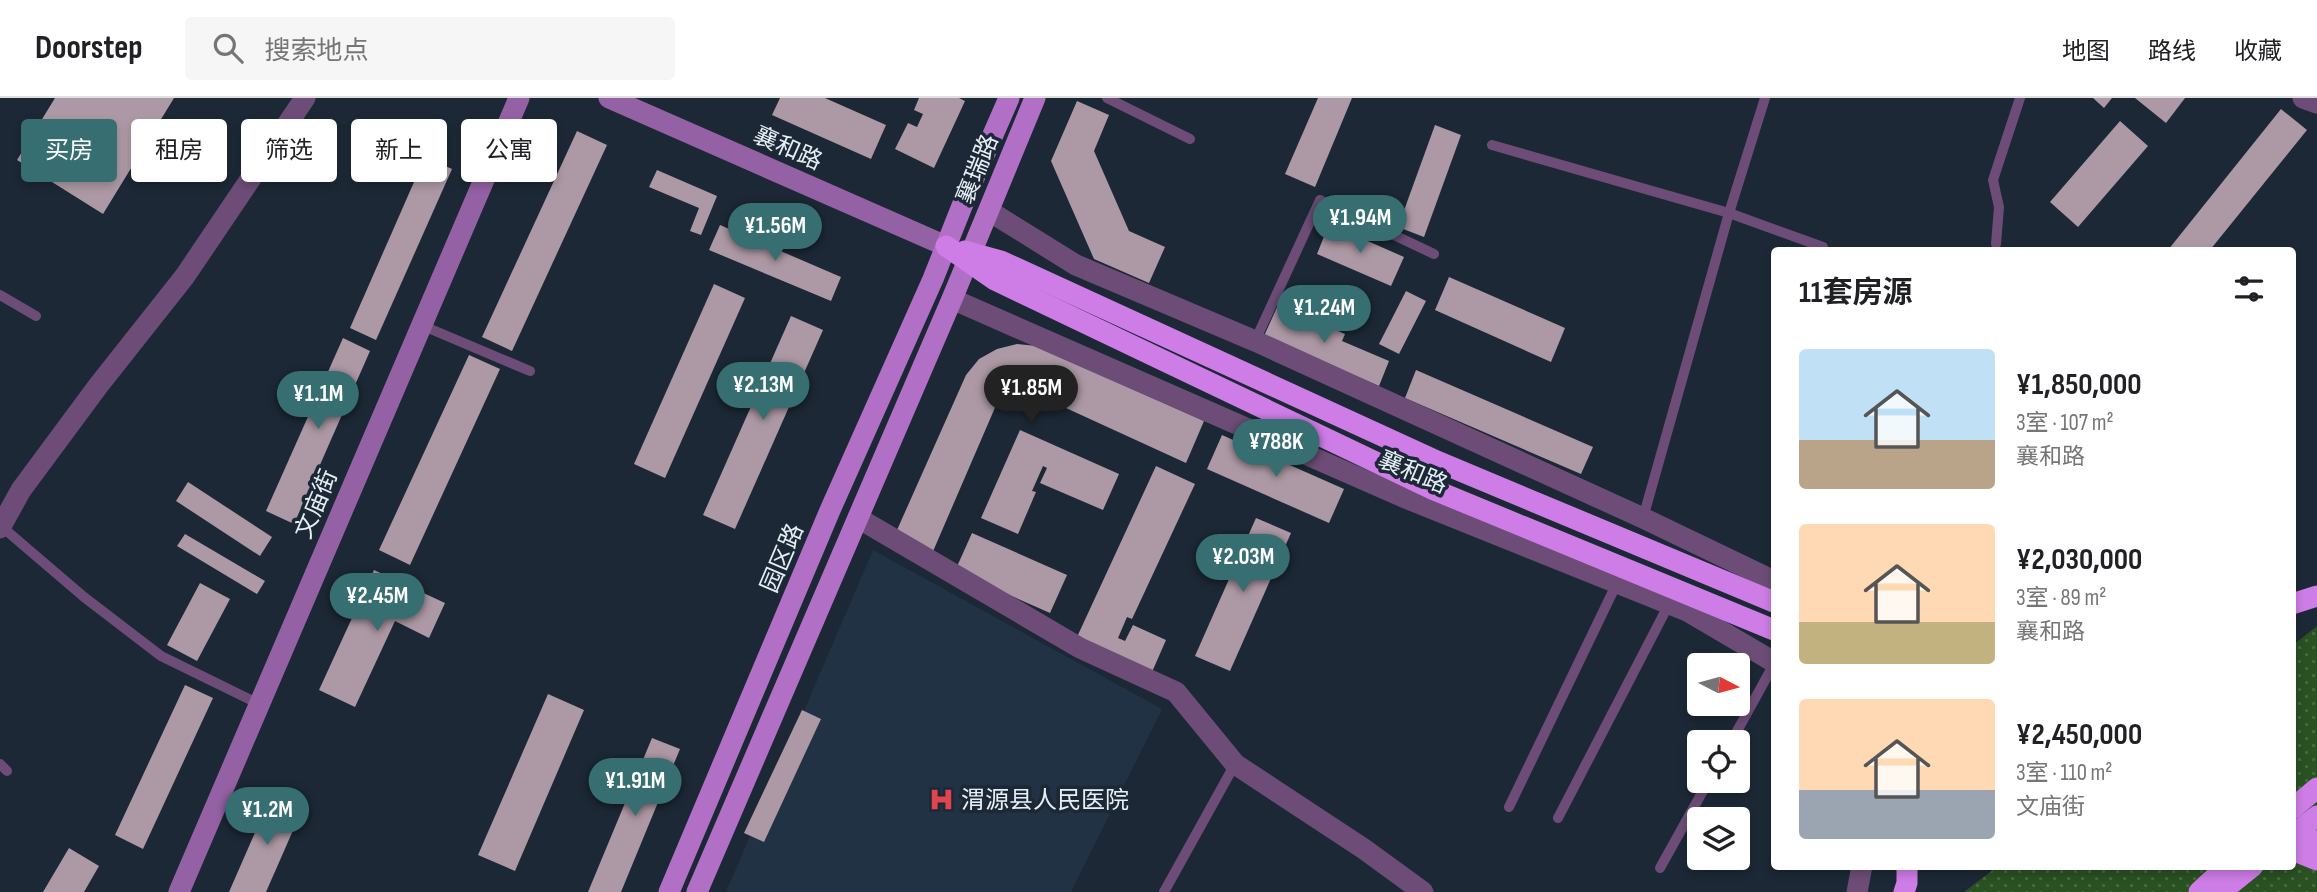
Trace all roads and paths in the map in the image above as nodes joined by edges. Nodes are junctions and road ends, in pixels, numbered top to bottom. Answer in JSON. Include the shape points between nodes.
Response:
{"nodes":[{"id":1,"x":305,"y":98,"type":"edge"},
{"id":2,"x":519,"y":98,"type":"edge"},
{"id":3,"x":609,"y":98,"type":"edge"},
{"id":4,"x":1009,"y":98,"type":"edge"},
{"id":5,"x":1035,"y":98,"type":"edge"},
{"id":6,"x":1107,"y":98,"type":"edge"},
{"id":7,"x":1765,"y":98,"type":"edge"},
{"id":8,"x":2020,"y":98,"type":"edge"},
{"id":9,"x":2303,"y":98,"type":"edge"},
{"id":10,"x":2317,"y":103,"type":"edge"},
{"id":11,"x":1190,"y":139,"type":"dead end"},
{"id":12,"x":1492,"y":145,"type":"dead end"},
{"id":13,"x":989,"y":211,"type":"junction"},
{"id":14,"x":1729,"y":213,"type":"junction"},
{"id":15,"x":1996,"y":244,"type":"dead end"},
{"id":16,"x":946,"y":246,"type":"junction"},
{"id":17,"x":1823,"y":247,"type":"edge"},
{"id":18,"x":1434,"y":254,"type":"dead end"},
{"id":19,"x":968,"y":261,"type":"junction"},
{"id":20,"x":0,"y":295,"type":"edge"},
{"id":21,"x":952,"y":299,"type":"junction"},
{"id":22,"x":36,"y":316,"type":"dead end"},
{"id":23,"x":422,"y":325,"type":"junction"},
{"id":24,"x":1255,"y":341,"type":"junction"},
{"id":25,"x":530,"y":370,"type":"dead end"},
{"id":26,"x":858,"y":518,"type":"junction"},
{"id":27,"x":1643,"y":518,"type":"junction"},
{"id":28,"x":1,"y":527,"type":"edge"},
{"id":29,"x":1771,"y":580,"type":"edge"},
{"id":30,"x":1617,"y":583,"type":"junction"},
{"id":31,"x":2317,"y":596,"type":"edge"},
{"id":32,"x":1771,"y":601,"type":"edge"},
{"id":33,"x":2296,"y":603,"type":"edge"},
{"id":34,"x":1669,"y":604,"type":"junction"},
{"id":35,"x":1771,"y":629,"type":"edge"},
{"id":36,"x":1771,"y":661,"type":"edge"},
{"id":37,"x":1771,"y":669,"type":"edge"},
{"id":38,"x":259,"y":704,"type":"junction"},
{"id":39,"x":1738,"y":730,"type":"edge"},
{"id":40,"x":1235,"y":764,"type":"junction"},
{"id":41,"x":2317,"y":788,"type":"edge"},
{"id":42,"x":1702,"y":793,"type":"edge"},
{"id":43,"x":2296,"y":806,"type":"edge"},
{"id":44,"x":1509,"y":807,"type":"dead end"},
{"id":45,"x":2317,"y":816,"type":"edge"},
{"id":46,"x":1558,"y":818,"type":"dead end"},
{"id":47,"x":2296,"y":830,"type":"edge"},
{"id":48,"x":2296,"y":834,"type":"edge"},
{"id":49,"x":2317,"y":842,"type":"edge"},
{"id":50,"x":2296,"y":852,"type":"edge"},
{"id":51,"x":2317,"y":860,"type":"edge"},
{"id":52,"x":1660,"y":868,"type":"dead end"},
{"id":53,"x":1860,"y":870,"type":"edge"},
{"id":54,"x":1907,"y":870,"type":"edge"},
{"id":55,"x":2224,"y":870,"type":"edge"},
{"id":56,"x":2245,"y":870,"type":"edge"},
{"id":57,"x":2210,"y":888,"type":"edge"},
{"id":58,"x":179,"y":892,"type":"edge"},
{"id":59,"x":669,"y":892,"type":"edge"},
{"id":60,"x":697,"y":892,"type":"edge"},
{"id":61,"x":1164,"y":892,"type":"edge"},
{"id":62,"x":1423,"y":892,"type":"edge"},
{"id":63,"x":1857,"y":892,"type":"edge"},
{"id":64,"x":1904,"y":892,"type":"edge"}],
"edges":[{"from":1,"to":28,"type":"street","via":[[184,276],[21,490]]},
{"from":2,"to":23,"type":"main road","name":"文庙街"},
{"from":3,"to":16,"type":"main road","name":"襄和路"},
{"from":4,"to":16,"type":"main road","name":"襄瑞路"},
{"from":5,"to":13,"type":"main road","name":"襄瑞路"},
{"from":6,"to":11,"type":"lane"},
{"from":7,"to":14,"type":"lane"},
{"from":8,"to":15,"type":"lane","via":[[1993,180],[1999,207]]},
{"from":9,"to":10,"type":"street"},
{"from":12,"to":14,"type":"lane"},
{"from":13,"to":19,"type":"main road","name":"襄瑞路"},
{"from":13,"to":24,"type":"street","via":[[1076,265]]},
{"from":14,"to":17,"type":"lane"},
{"from":14,"to":27,"type":"lane"},
{"from":16,"to":19,"type":"highway"},
{"from":16,"to":32,"type":"highway","via":[[1002,261],[1439,462]]},
{"from":16,"to":59,"type":"main road","name":"园区路"},
{"from":18,"to":24,"type":"lane","via":[[1321,200]]},
{"from":19,"to":21,"type":"main road"},
{"from":19,"to":35,"type":"highway","via":[[1008,286],[1432,489]]},
{"from":20,"to":22,"type":"lane"},
{"from":21,"to":26,"type":"main road"},
{"from":21,"to":30,"type":"street","name":"襄和路","via":[[1403,497]]},
{"from":23,"to":25,"type":"lane"},
{"from":23,"to":38,"type":"main road","name":"文庙街"},
{"from":24,"to":27,"type":"street"},
{"from":26,"to":40,"type":"street","via":[[1080,648],[1176,692]]},
{"from":26,"to":60,"type":"main road"},
{"from":27,"to":29,"type":"street"},
{"from":28,"to":38,"type":"lane","via":[[161,656]]},
{"from":30,"to":34,"type":"street","name":"襄和路"},
{"from":30,"to":44,"type":"lane"},
{"from":31,"to":33,"type":"highway"},
{"from":34,"to":36,"type":"street","name":"襄和路"},
{"from":34,"to":46,"type":"lane"},
{"from":37,"to":39,"type":"lane"},
{"from":38,"to":58,"type":"main road","name":"文庙街"},
{"from":40,"to":61,"type":"lane"},
{"from":40,"to":62,"type":"street"},
{"from":41,"to":43,"type":"highway"},
{"from":42,"to":52,"type":"lane"},
{"from":45,"to":47,"type":"highway","bridge":true},
{"from":48,"to":49,"type":"highway"},
{"from":50,"to":51,"type":"highway"},
{"from":53,"to":63,"type":"street"},
{"from":54,"to":64,"type":"highway"},
{"from":55,"to":57,"type":"highway"},
{"from":56,"to":57,"type":"highway"}]}
